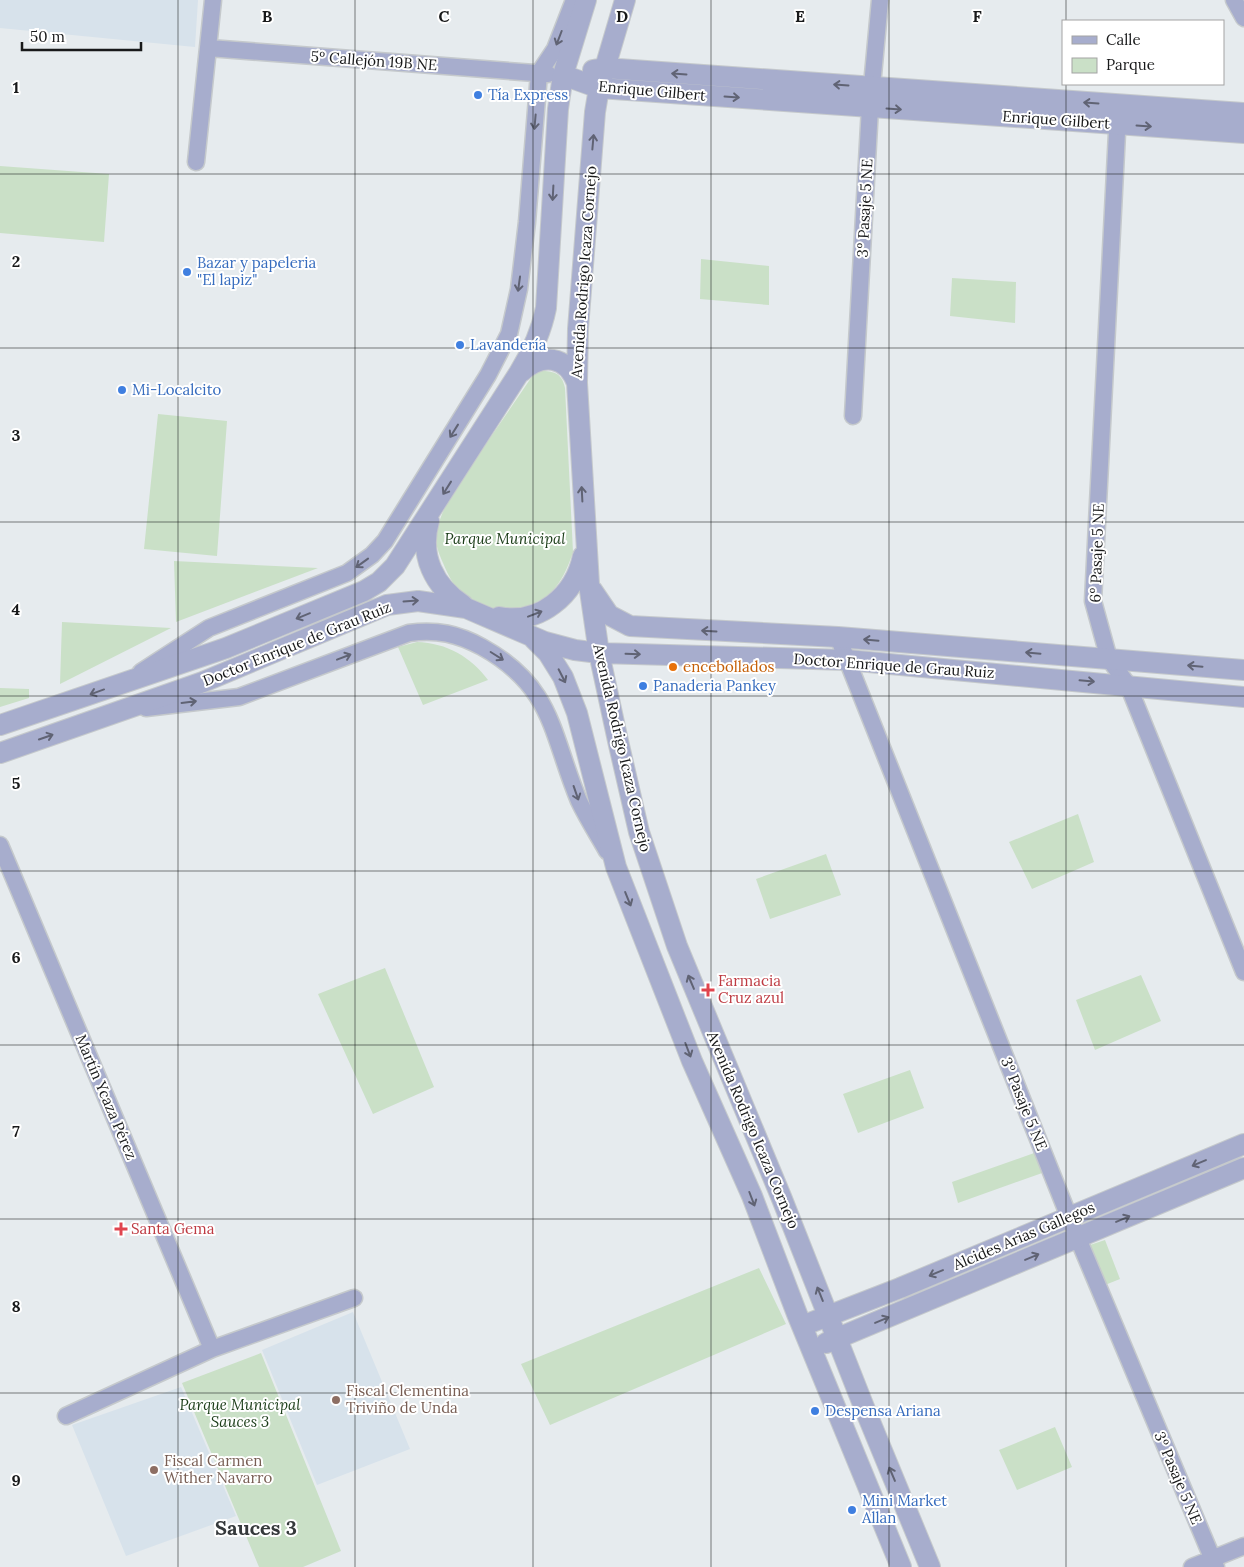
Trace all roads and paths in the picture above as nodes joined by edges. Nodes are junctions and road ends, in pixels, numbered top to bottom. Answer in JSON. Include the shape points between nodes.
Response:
{"nodes":[{"id":1,"x":213,"y":0,"type":"edge"},
{"id":2,"x":574,"y":0,"type":"edge"},
{"id":3,"x":586,"y":0,"type":"edge"},
{"id":4,"x":624,"y":0,"type":"edge"},
{"id":5,"x":880,"y":0,"type":"edge"},
{"id":6,"x":1234,"y":0,"type":"edge"},
{"id":7,"x":1244,"y":18,"type":"edge"},
{"id":8,"x":209,"y":48,"type":"junction"},
{"id":9,"x":604,"y":68,"type":"junction"},
{"id":10,"x":539,"y":73,"type":"junction"},
{"id":11,"x":564,"y":75,"type":"junction"},
{"id":12,"x":871,"y":87,"type":"junction"},
{"id":13,"x":599,"y":88,"type":"junction"},
{"id":14,"x":1118,"y":104,"type":"junction"},
{"id":15,"x":870,"y":107,"type":"junction"},
{"id":16,"x":1244,"y":113,"type":"edge"},
{"id":17,"x":1117,"y":124,"type":"junction"},
{"id":18,"x":1244,"y":133,"type":"edge"},
{"id":19,"x":196,"y":162,"type":"dead end"},
{"id":20,"x":519,"y":373,"type":"junction"},
{"id":21,"x":576,"y":383,"type":"junction"},
{"id":22,"x":853,"y":416,"type":"dead end"},
{"id":23,"x":432,"y":512,"type":"junction"},
{"id":24,"x":585,"y":542,"type":"junction"},
{"id":25,"x":589,"y":584,"type":"junction"},
{"id":26,"x":466,"y":608,"type":"junction"},
{"id":27,"x":488,"y":615,"type":"junction"},
{"id":28,"x":518,"y":629,"type":"junction"},
{"id":29,"x":838,"y":638,"type":"junction"},
{"id":30,"x":599,"y":653,"type":"junction"},
{"id":31,"x":1109,"y":659,"type":"junction"},
{"id":32,"x":847,"y":660,"type":"junction"},
{"id":33,"x":1244,"y":670,"type":"edge"},
{"id":34,"x":124,"y":682,"type":"junction"},
{"id":35,"x":1128,"y":685,"type":"junction"},
{"id":36,"x":1244,"y":697,"type":"edge"},
{"id":37,"x":124,"y":710,"type":"junction"},
{"id":38,"x":0,"y":725,"type":"edge"},
{"id":39,"x":0,"y":753,"type":"edge"},
{"id":40,"x":0,"y":845,"type":"edge"},
{"id":41,"x":616,"y":867,"type":"junction"},
{"id":42,"x":1244,"y":972,"type":"edge"},
{"id":43,"x":1244,"y":1144,"type":"edge"},
{"id":44,"x":1244,"y":1168,"type":"edge"},
{"id":45,"x":1069,"y":1217,"type":"junction"},
{"id":46,"x":1078,"y":1238,"type":"junction"},
{"id":47,"x":354,"y":1298,"type":"dead end"},
{"id":48,"x":829,"y":1316,"type":"junction"},
{"id":49,"x":802,"y":1326,"type":"junction"},
{"id":50,"x":838,"y":1339,"type":"junction"},
{"id":51,"x":212,"y":1349,"type":"junction"},
{"id":52,"x":813,"y":1349,"type":"junction"},
{"id":53,"x":66,"y":1416,"type":"dead end"},
{"id":54,"x":1244,"y":1546,"type":"edge"},
{"id":55,"x":1214,"y":1563,"type":"edge"},
{"id":56,"x":901,"y":1567,"type":"edge"},
{"id":57,"x":930,"y":1567,"type":"edge"},
{"id":58,"x":1192,"y":1567,"type":"edge"}],
"edges":[{"from":1,"to":8,"type":"street"},
{"from":2,"to":10,"type":"street","one_way":true,"via":[[555,49]]},
{"from":3,"to":11,"type":"street"},
{"from":4,"to":9,"type":"street","name":"Avenida Rodrigo Icaza Cornejo"},
{"from":5,"to":12,"type":"street","name":"3º Pasaje 5 NE"},
{"from":6,"to":7,"type":"street"},
{"from":8,"to":10,"type":"street","name":"5º Callejón 19B NE"},
{"from":8,"to":19,"type":"street"},
{"from":9,"to":11,"type":"street","name":"Enrique Gilbert"},
{"from":12,"to":9,"type":"street","name":"Enrique Gilbert","one_way":true},
{"from":9,"to":13,"type":"street","name":"Avenida Rodrigo Icaza Cornejo"},
{"from":10,"to":11,"type":"street","name":"5º Callejón 19B NE"},
{"from":10,"to":34,"type":"street","one_way":true,"via":[[527,222],[519,290],[509,334],[488,375],[385,541],[347,573],[209,628]]},
{"from":11,"to":13,"type":"street","name":"Enrique Gilbert"},
{"from":11,"to":20,"type":"street","one_way":true,"via":[[558,109],[546,308],[534,349]]},
{"from":14,"to":12,"type":"street","name":"Enrique Gilbert","one_way":true},
{"from":12,"to":15,"type":"street","name":"3º Pasaje 5 NE"},
{"from":13,"to":15,"type":"street","name":"Enrique Gilbert","one_way":true},
{"from":21,"to":13,"type":"street","name":"Avenida Rodrigo Icaza Cornejo","one_way":true},
{"from":14,"to":16,"type":"street","name":"Enrique Gilbert"},
{"from":14,"to":17,"type":"street","name":"6º Pasaje 5 NE"},
{"from":15,"to":17,"type":"street","name":"Enrique Gilbert","one_way":true},
{"from":15,"to":22,"type":"street","name":"3º Pasaje 5 NE"},
{"from":17,"to":18,"type":"street","name":"Enrique Gilbert","one_way":true},
{"from":17,"to":31,"type":"street","name":"6º Pasaje 5 NE","via":[[1093,601]]},
{"from":20,"to":21,"type":"street","via":[[537,361],[552,360],[567,367]]},
{"from":20,"to":23,"type":"street","one_way":true},
{"from":24,"to":21,"type":"street","name":"Avenida Rodrigo Icaza Cornejo","one_way":true},
{"from":23,"to":26,"type":"street","via":[[426,531],[427,559],[442,587]]},
{"from":23,"to":34,"type":"street","name":"Doctor Enrique de Grau Ruiz","one_way":true,"via":[[395,566],[364,591],[226,648]]},
{"from":24,"to":25,"type":"street","name":"Avenida Rodrigo Icaza Cornejo"},
{"from":27,"to":24,"type":"street","one_way":true,"via":[[522,619],[548,609],[576,578]]},
{"from":29,"to":25,"type":"street","name":"Doctor Enrique de Grau Ruiz","one_way":true,"via":[[627,625],[609,615]]},
{"from":25,"to":30,"type":"street","name":"Avenida Rodrigo Icaza Cornejo"},
{"from":26,"to":27,"type":"street","name":"Doctor Enrique de Grau Ruiz"},
{"from":37,"to":26,"type":"street","name":"Doctor Enrique de Grau Ruiz","one_way":true,"via":[[203,682],[387,605],[418,601]]},
{"from":27,"to":28,"type":"street","name":"Doctor Enrique de Grau Ruiz"},
{"from":28,"to":30,"type":"street","name":"Doctor Enrique de Grau Ruiz","via":[[560,646]]},
{"from":28,"to":41,"type":"street","name":"Avenida Rodrigo Icaza Cornejo","one_way":true,"via":[[548,653],[570,695]]},
{"from":31,"to":29,"type":"street","name":"Doctor Enrique de Grau Ruiz","one_way":true},
{"from":29,"to":32,"type":"street","name":"3º Pasaje 5 NE"},
{"from":30,"to":32,"type":"street","name":"Doctor Enrique de Grau Ruiz","one_way":true},
{"from":48,"to":30,"type":"street","name":"Avenida Rodrigo Icaza Cornejo","one_way":true,"via":[[677,946],[639,832]]},
{"from":33,"to":31,"type":"street","name":"Doctor Enrique de Grau Ruiz","one_way":true},
{"from":31,"to":35,"type":"street","name":"6º Pasaje 5 NE"},
{"from":32,"to":35,"type":"street","name":"Doctor Enrique de Grau Ruiz","one_way":true},
{"from":32,"to":45,"type":"street","name":"3º Pasaje 5 NE"},
{"from":34,"to":38,"type":"street","name":"Doctor Enrique de Grau Ruiz","one_way":true},
{"from":35,"to":36,"type":"street","name":"Doctor Enrique de Grau Ruiz"},
{"from":35,"to":42,"type":"street","name":"6º Pasaje 5 NE"},
{"from":39,"to":37,"type":"street","name":"Doctor Enrique de Grau Ruiz","one_way":true},
{"from":37,"to":41,"type":"street","name":"Doctor Enrique de Grau Ruiz","one_way":true,"via":[[239,696],[409,633],[439,631],[459,636],[499,656],[531,685],[555,732],[579,800]]},
{"from":40,"to":51,"type":"street","name":"Martín Ycaza Pérez"},
{"from":41,"to":49,"type":"street","name":"Avenida Rodrigo Icaza Cornejo","one_way":true},
{"from":43,"to":45,"type":"street","name":"Alcides Arias Gallegos","one_way":true},
{"from":46,"to":44,"type":"street","name":"Alcides Arias Gallegos","one_way":true},
{"from":45,"to":46,"type":"street","name":"3º Pasaje 5 NE"},
{"from":45,"to":48,"type":"street","name":"Alcides Arias Gallegos","one_way":true},
{"from":50,"to":46,"type":"street","name":"Alcides Arias Gallegos","one_way":true},
{"from":46,"to":55,"type":"street","name":"3º Pasaje 5 NE"},
{"from":47,"to":51,"type":"street"},
{"from":48,"to":49,"type":"street","name":"Alcides Arias Gallegos"},
{"from":48,"to":50,"type":"street","name":"Avenida Rodrigo Icaza Cornejo"},
{"from":49,"to":52,"type":"street","name":"Avenida Rodrigo Icaza Cornejo"},
{"from":50,"to":52,"type":"street","name":"Alcides Arias Gallegos"},
{"from":57,"to":50,"type":"street","name":"Avenida Rodrigo Icaza Cornejo","one_way":true},
{"from":51,"to":53,"type":"street"},
{"from":52,"to":56,"type":"street","name":"Avenida Rodrigo Icaza Cornejo"},
{"from":54,"to":55,"type":"street"},
{"from":55,"to":58,"type":"street"}]}
